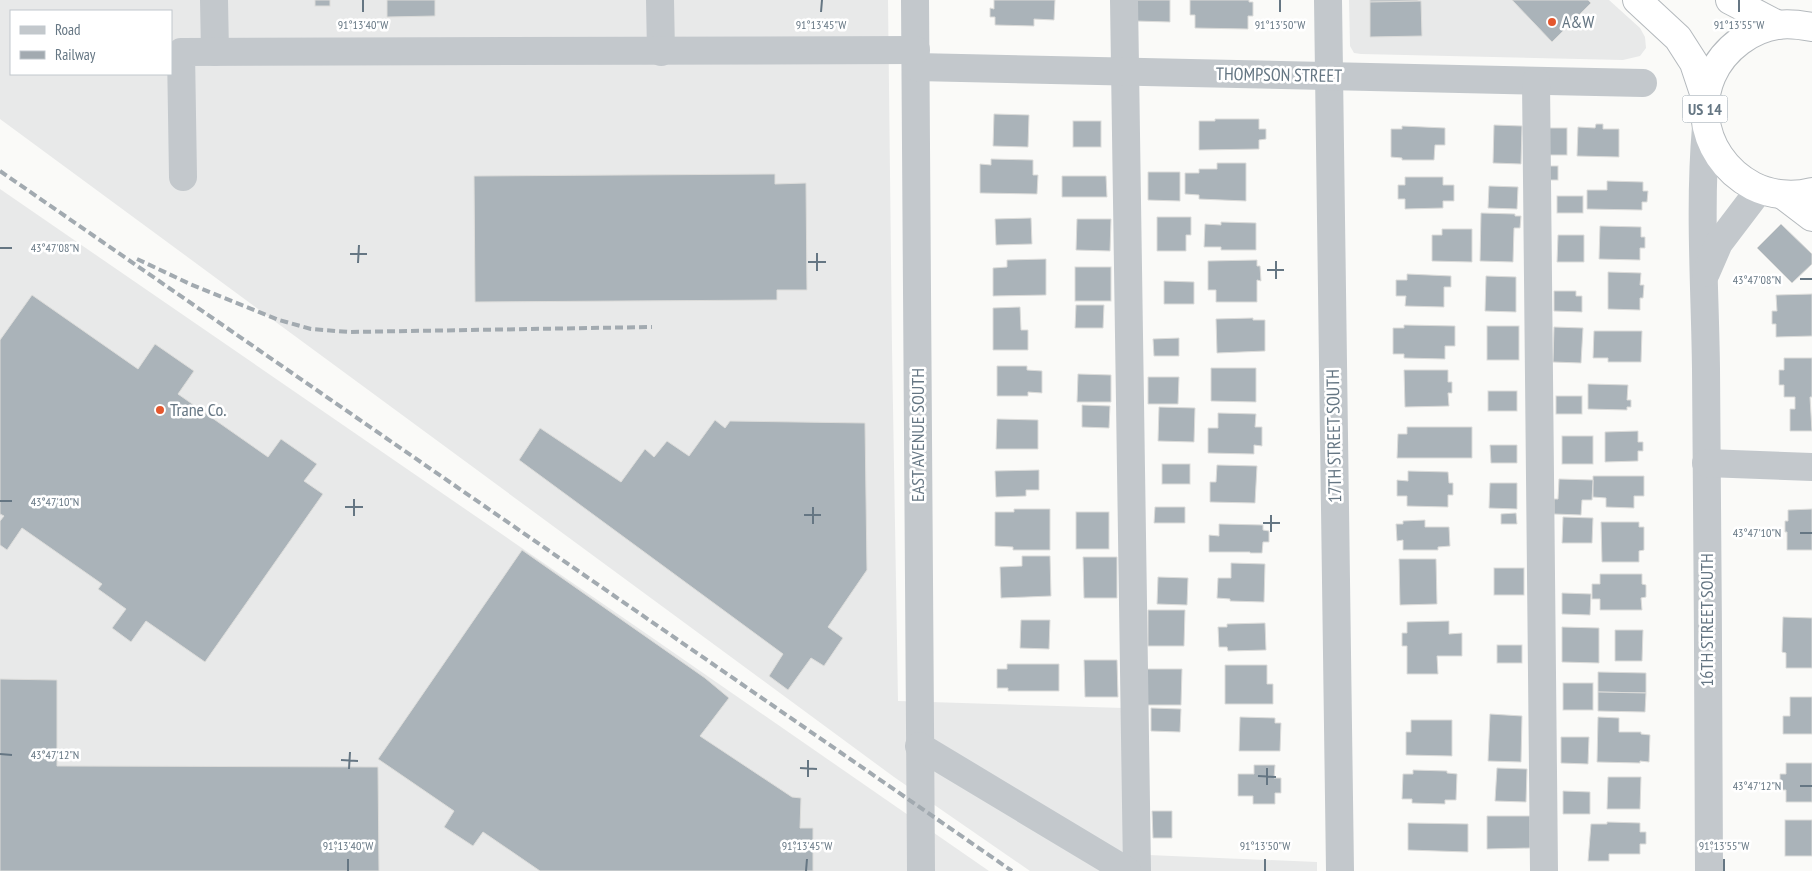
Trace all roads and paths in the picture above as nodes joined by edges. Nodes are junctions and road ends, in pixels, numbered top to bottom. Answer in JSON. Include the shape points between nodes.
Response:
{"nodes":[{"id":1,"x":214,"y":0,"type":"edge"},
{"id":2,"x":660,"y":0,"type":"edge"},
{"id":3,"x":915,"y":0,"type":"edge"},
{"id":4,"x":1124,"y":0,"type":"edge"},
{"id":5,"x":1328,"y":0,"type":"edge"},
{"id":6,"x":1637,"y":0,"type":"edge"},
{"id":7,"x":1730,"y":0,"type":"edge"},
{"id":8,"x":1778,"y":25,"type":"junction"},
{"id":9,"x":1812,"y":27,"type":"edge"},
{"id":10,"x":215,"y":52,"type":"junction"},
{"id":11,"x":661,"y":52,"type":"junction"},
{"id":12,"x":916,"y":58,"type":"junction"},
{"id":13,"x":1125,"y":72,"type":"junction"},
{"id":14,"x":1329,"y":76,"type":"junction"},
{"id":15,"x":1536,"y":81,"type":"junction"},
{"id":16,"x":1642,"y":83,"type":"dead end"},
{"id":17,"x":1705,"y":96,"type":"junction"},
{"id":18,"x":1706,"y":127,"type":"junction"},
{"id":19,"x":183,"y":177,"type":"dead end"},
{"id":20,"x":1772,"y":192,"type":"junction"},
{"id":21,"x":1812,"y":192,"type":"edge"},
{"id":22,"x":1812,"y":217,"type":"edge"},
{"id":23,"x":1704,"y":279,"type":"junction"},
{"id":24,"x":1706,"y":463,"type":"junction"},
{"id":25,"x":1812,"y":467,"type":"edge"},
{"id":26,"x":919,"y":746,"type":"junction"},
{"id":27,"x":921,"y":871,"type":"edge"},
{"id":28,"x":1127,"y":871,"type":"edge"},
{"id":29,"x":1137,"y":871,"type":"edge"},
{"id":30,"x":1340,"y":871,"type":"edge"},
{"id":31,"x":1544,"y":871,"type":"edge"},
{"id":32,"x":1709,"y":871,"type":"edge"}],
"edges":[{"from":1,"to":10,"type":"street"},
{"from":2,"to":11,"type":"street"},
{"from":3,"to":12,"type":"street","name":"EAST AVENUE SOUTH"},
{"from":4,"to":13,"type":"street"},
{"from":5,"to":14,"type":"street","name":"17TH STREET SOUTH"},
{"from":6,"to":17,"type":"highway","number":"US 14","via":[[1678,38],[1694,63]]},
{"from":7,"to":8,"type":"highway","number":"US 14"},
{"from":8,"to":9,"type":"highway","number":"US 14"},
{"from":8,"to":17,"type":"highway","number":"US 14","via":[[1749,35],[1731,48],[1717,64]]},
{"from":10,"to":11,"type":"street","name":"THOMPSON STREET"},
{"from":10,"to":19,"type":"street","name":"THOMPSON STREET","via":[[181,52]]},
{"from":11,"to":12,"type":"street","name":"THOMPSON STREET"},
{"from":12,"to":13,"type":"street","name":"THOMPSON STREET"},
{"from":12,"to":26,"type":"street","name":"EAST AVENUE SOUTH"},
{"from":13,"to":14,"type":"street","name":"THOMPSON STREET"},
{"from":13,"to":29,"type":"street"},
{"from":14,"to":15,"type":"street","name":"THOMPSON STREET"},
{"from":14,"to":30,"type":"street","name":"17TH STREET SOUTH"},
{"from":15,"to":16,"type":"street","name":"THOMPSON STREET"},
{"from":15,"to":31,"type":"street"},
{"from":17,"to":18,"type":"highway","number":"US 14"},
{"from":18,"to":20,"type":"highway","number":"US 14","via":[[1726,166],[1742,180]]},
{"from":18,"to":23,"type":"street","name":"16TH STREET SOUTH","via":[[1702,171]]},
{"from":20,"to":21,"type":"highway"},
{"from":20,"to":22,"type":"highway","number":"US 14"},
{"from":20,"to":23,"type":"street","name":"16TH STREET SOUTH","via":[[1719,243]]},
{"from":23,"to":24,"type":"street","name":"16TH STREET SOUTH"},
{"from":24,"to":25,"type":"street"},
{"from":24,"to":32,"type":"street","name":"16TH STREET SOUTH"},
{"from":26,"to":27,"type":"street","name":"EAST AVENUE SOUTH"},
{"from":26,"to":28,"type":"street"}]}
